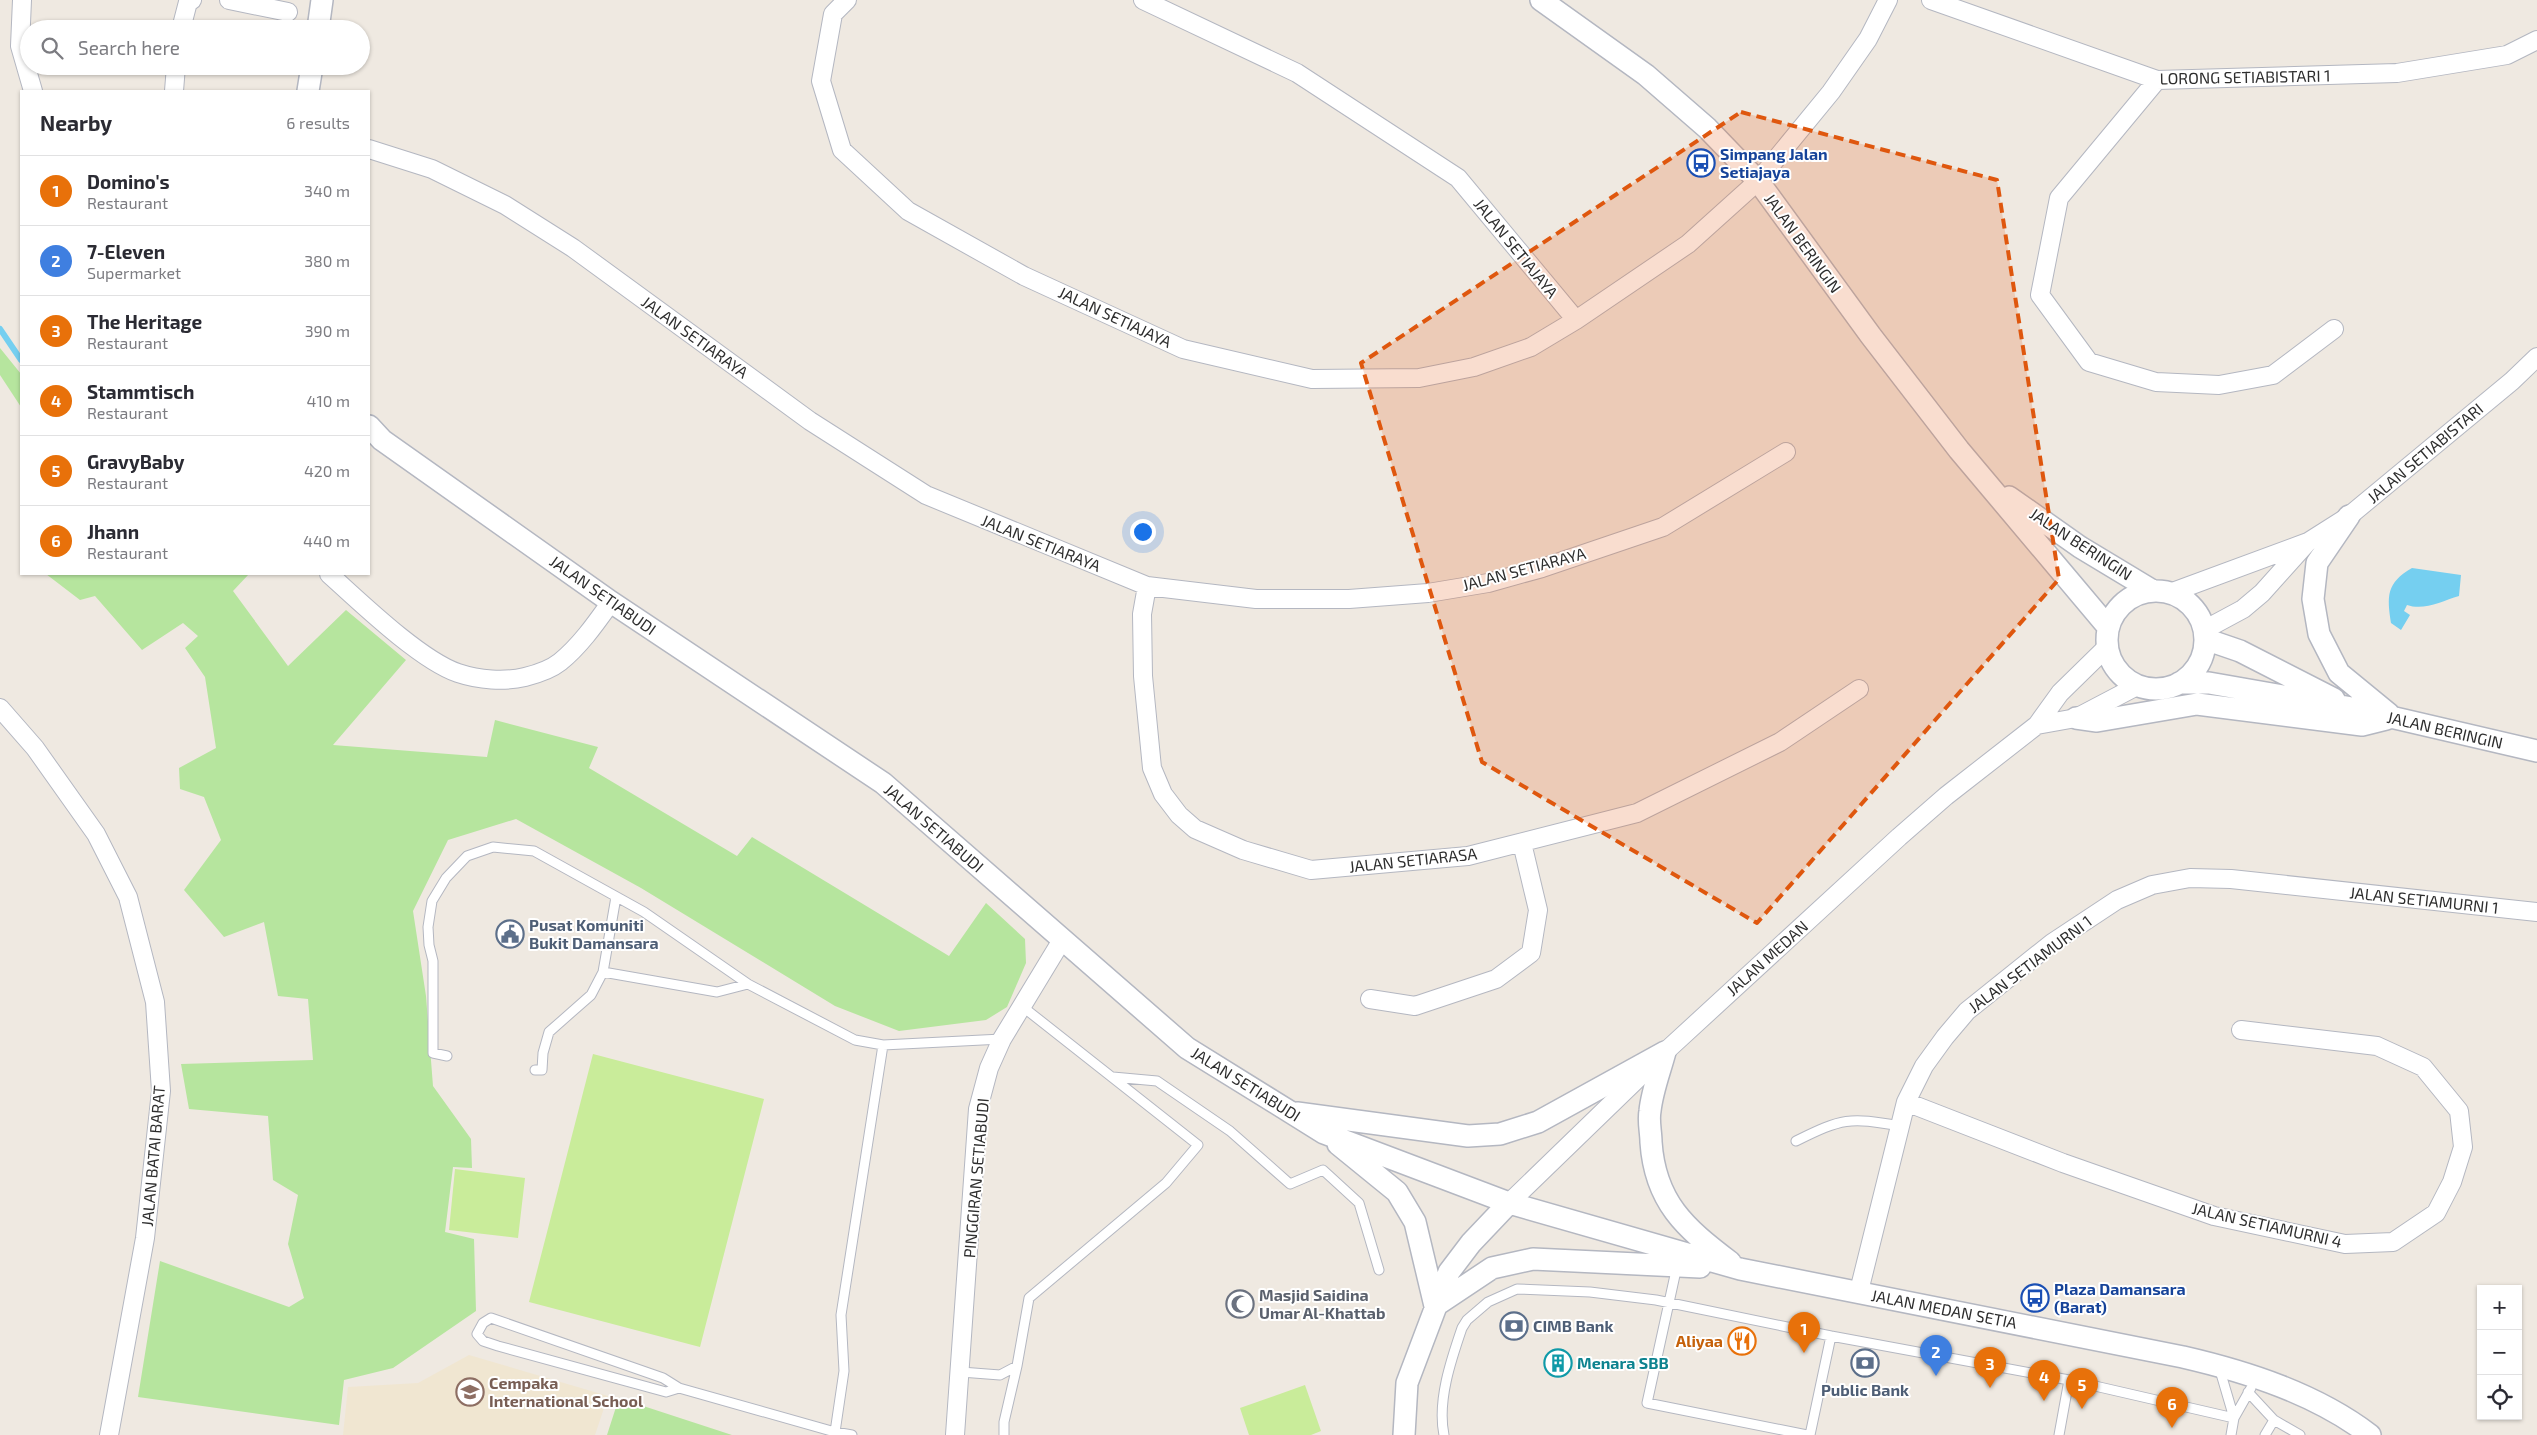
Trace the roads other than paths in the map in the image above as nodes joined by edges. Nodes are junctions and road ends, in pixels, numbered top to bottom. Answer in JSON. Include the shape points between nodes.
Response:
{"nodes":[{"id":1,"x":22,"y":0,"type":"edge"},
{"id":2,"x":192,"y":0,"type":"edge"},
{"id":3,"x":229,"y":0,"type":"edge"},
{"id":4,"x":322,"y":0,"type":"edge"},
{"id":5,"x":847,"y":0,"type":"edge"},
{"id":6,"x":1143,"y":0,"type":"edge"},
{"id":7,"x":1541,"y":0,"type":"edge"},
{"id":8,"x":1888,"y":0,"type":"edge"},
{"id":9,"x":1931,"y":0,"type":"edge"},
{"id":10,"x":288,"y":12,"type":"dead end"},
{"id":11,"x":21,"y":20,"type":"edge"},
{"id":12,"x":183,"y":20,"type":"edge"},
{"id":13,"x":319,"y":20,"type":"edge"},
{"id":14,"x":2537,"y":40,"type":"edge"},
{"id":15,"x":28,"y":75,"type":"edge"},
{"id":16,"x":175,"y":75,"type":"edge"},
{"id":17,"x":311,"y":75,"type":"edge"},
{"id":18,"x":2157,"y":80,"type":"junction"},
{"id":19,"x":33,"y":90,"type":"edge"},
{"id":20,"x":174,"y":90,"type":"edge"},
{"id":21,"x":308,"y":90,"type":"edge"},
{"id":22,"x":370,"y":148,"type":"edge"},
{"id":23,"x":1758,"y":181,"type":"junction"},
{"id":24,"x":1576,"y":320,"type":"junction"},
{"id":25,"x":2334,"y":329,"type":"dead end"},
{"id":26,"x":2537,"y":357,"type":"edge"},
{"id":27,"x":370,"y":427,"type":"edge"},
{"id":28,"x":1786,"y":452,"type":"dead end"},
{"id":29,"x":1985,"y":481,"type":"junction"},
{"id":30,"x":2349,"y":516,"type":"junction"},
{"id":31,"x":2308,"y":542,"type":"junction"},
{"id":32,"x":330,"y":575,"type":"edge"},
{"id":33,"x":1147,"y":586,"type":"junction"},
{"id":34,"x":2161,"y":592,"type":"junction"},
{"id":35,"x":611,"y":602,"type":"junction"},
{"id":36,"x":2204,"y":634,"type":"junction"},
{"id":37,"x":2107,"y":637,"type":"junction"},
{"id":38,"x":2179,"y":683,"type":"junction"},
{"id":39,"x":2137,"y":686,"type":"junction"},
{"id":40,"x":1859,"y":689,"type":"dead end"},
{"id":41,"x":0,"y":708,"type":"edge"},
{"id":42,"x":2352,"y":708,"type":"junction"},
{"id":43,"x":2394,"y":717,"type":"junction"},
{"id":44,"x":2076,"y":718,"type":"junction"},
{"id":45,"x":2037,"y":725,"type":"junction"},
{"id":46,"x":2537,"y":751,"type":"edge"},
{"id":47,"x":1522,"y":843,"type":"junction"},
{"id":48,"x":616,"y":897,"type":"junction"},
{"id":49,"x":2537,"y":912,"type":"edge"},
{"id":50,"x":1062,"y":940,"type":"junction"},
{"id":51,"x":603,"y":972,"type":"junction"},
{"id":52,"x":748,"y":984,"type":"junction"},
{"id":53,"x":1370,"y":999,"type":"dead end"},
{"id":54,"x":1023,"y":1007,"type":"junction"},
{"id":55,"x":2241,"y":1030,"type":"dead end"},
{"id":56,"x":1002,"y":1039,"type":"junction"},
{"id":57,"x":883,"y":1046,"type":"junction"},
{"id":58,"x":1665,"y":1052,"type":"junction"},
{"id":59,"x":448,"y":1056,"type":"dead end"},
{"id":60,"x":535,"y":1070,"type":"dead end"},
{"id":61,"x":1112,"y":1077,"type":"junction"},
{"id":62,"x":1906,"y":1102,"type":"junction"},
{"id":63,"x":1292,"y":1113,"type":"junction"},
{"id":64,"x":1900,"y":1126,"type":"junction"},
{"id":65,"x":1324,"y":1133,"type":"junction"},
{"id":66,"x":1796,"y":1141,"type":"dead end"},
{"id":67,"x":1509,"y":1204,"type":"junction"},
{"id":68,"x":1677,"y":1266,"type":"junction"},
{"id":69,"x":1740,"y":1269,"type":"junction"},
{"id":70,"x":1379,"y":1270,"type":"dead end"},
{"id":71,"x":1859,"y":1291,"type":"junction"},
{"id":72,"x":1668,"y":1303,"type":"junction"},
{"id":73,"x":1435,"y":1306,"type":"junction"},
{"id":74,"x":1831,"y":1336,"type":"junction"},
{"id":75,"x":2219,"y":1365,"type":"junction"},
{"id":76,"x":1018,"y":1366,"type":"junction"},
{"id":77,"x":961,"y":1372,"type":"junction"},
{"id":78,"x":2069,"y":1380,"type":"junction"},
{"id":79,"x":2254,"y":1385,"type":"junction"},
{"id":80,"x":679,"y":1388,"type":"junction"},
{"id":81,"x":2234,"y":1418,"type":"junction"},
{"id":82,"x":2274,"y":1420,"type":"junction"},
{"id":83,"x":835,"y":1432,"type":"junction"},
{"id":84,"x":109,"y":1435,"type":"edge"},
{"id":85,"x":852,"y":1435,"type":"edge"},
{"id":86,"x":956,"y":1435,"type":"edge"},
{"id":87,"x":1004,"y":1435,"type":"edge"},
{"id":88,"x":1404,"y":1435,"type":"edge"},
{"id":89,"x":1444,"y":1435,"type":"edge"},
{"id":90,"x":1808,"y":1435,"type":"edge"},
{"id":91,"x":2060,"y":1435,"type":"edge"},
{"id":92,"x":2231,"y":1435,"type":"edge"},
{"id":93,"x":2265,"y":1435,"type":"edge"},
{"id":94,"x":2300,"y":1435,"type":"edge"},
{"id":95,"x":2370,"y":1435,"type":"edge"}],
"edges":[{"from":1,"to":11,"type":"street"},
{"from":2,"to":12,"type":"street","via":[[188,2]]},
{"from":3,"to":10,"type":"street"},
{"from":4,"to":13,"type":"street"},
{"from":5,"to":24,"type":"street","name":"JALAN SETIAJAYA","via":[[833,14],[821,80],[842,150],[908,211],[1024,276],[1183,349],[1312,379],[1418,378],[1474,367],[1531,347]]},
{"from":6,"to":24,"type":"street","name":"JALAN SETIAJAYA","via":[[1297,73],[1458,178]]},
{"from":7,"to":23,"type":"street","name":"JALAN BERINGIN","via":[[1646,75],[1707,128]]},
{"from":8,"to":23,"type":"street","name":"JALAN SETIAJAYA","via":[[1868,39],[1831,92]]},
{"from":9,"to":18,"type":"street","name":"LORONG SETIABISTARI 1"},
{"from":14,"to":18,"type":"street","name":"LORONG SETIABISTARI 1","via":[[2506,55],[2397,73]]},
{"from":15,"to":19,"type":"street"},
{"from":16,"to":20,"type":"street"},
{"from":17,"to":21,"type":"street"},
{"from":18,"to":25,"type":"street","via":[[2059,198],[2040,295],[2088,362],[2156,382],[2219,384],[2273,375]]},
{"from":22,"to":33,"type":"street","name":"JALAN SETIARAYA","via":[[432,169],[505,204],[573,248],[810,421],[926,495]]},
{"from":23,"to":24,"type":"street","name":"JALAN SETIAJAYA","via":[[1688,244]]},
{"from":23,"to":29,"type":"street","name":"JALAN BERINGIN","via":[[1870,336]]},
{"from":26,"to":30,"type":"street","name":"JALAN SETIABISTARI"},
{"from":27,"to":35,"type":"street","name":"JALAN SETIABUDI","via":[[382,440]]},
{"from":28,"to":33,"type":"street","name":"JALAN SETIARAYA","via":[[1663,527],[1488,583],[1428,593],[1349,599],[1256,599]]},
{"from":29,"to":34,"type":"street","name":"JALAN BERINGIN","via":[[2080,547]]},
{"from":29,"to":37,"type":"street","name":"JALAN BERINGIN"},
{"from":30,"to":31,"type":"street","name":"JALAN SETIABISTARI"},
{"from":30,"to":43,"type":"street","via":[[2317,563],[2313,599],[2319,634],[2339,673]]},
{"from":31,"to":34,"type":"street","name":"JALAN SETIABISTARI"},
{"from":31,"to":36,"type":"street","name":"JALAN SETIABISTARI","via":[[2262,593]]},
{"from":32,"to":35,"type":"street","via":[[426,655],[458,673],[508,681],[539,674],[559,663],[586,636]]},
{"from":33,"to":47,"type":"street","name":"JALAN SETIARASA","via":[[1142,614],[1143,676],[1152,768],[1163,794],[1195,829],[1243,850],[1311,870],[1468,856]]},
{"from":34,"to":36,"type":"street","via":[[2182,598],[2192,607],[2200,617]]},
{"from":34,"to":37,"type":"street","via":[[2138,594],[2124,602],[2114,613]]},
{"from":35,"to":50,"type":"street","name":"JALAN SETIABUDI","via":[[883,783]]},
{"from":36,"to":38,"type":"street","via":[[2204,652],[2198,665]]},
{"from":36,"to":42,"type":"street","name":"JALAN BERINGIN"},
{"from":37,"to":39,"type":"street","via":[[2114,666]]},
{"from":37,"to":45,"type":"street","name":"JALAN MEDAN"},
{"from":38,"to":39,"type":"street","via":[[2159,689]]},
{"from":38,"to":42,"type":"street","name":"JALAN BERINGIN","via":[[2209,683]]},
{"from":39,"to":44,"type":"street","name":"JALAN MEDAN"},
{"from":40,"to":47,"type":"street","name":"JALAN SETIARASA","via":[[1780,742],[1637,813]]},
{"from":41,"to":84,"type":"street","name":"JALAN BATAI BARAT","via":[[35,748],[96,834],[128,898],[155,1002],[161,1091],[145,1238]]},
{"from":42,"to":43,"type":"street","name":"JALAN BERINGIN"},
{"from":43,"to":44,"type":"street","via":[[2362,725],[2197,704],[2097,721]]},
{"from":43,"to":46,"type":"street","name":"JALAN BERINGIN"},
{"from":44,"to":45,"type":"street","name":"JALAN MEDAN"},
{"from":45,"to":58,"type":"street","name":"JALAN MEDAN","via":[[1899,837]]},
{"from":47,"to":53,"type":"street","via":[[1538,910],[1531,954],[1496,979],[1415,1006]]},
{"from":48,"to":51,"type":"lane"},
{"from":48,"to":52,"type":"lane","via":[[644,912]]},
{"from":48,"to":59,"type":"lane","via":[[534,851],[492,847],[467,856],[446,878],[432,901],[428,927],[433,961],[433,1053]]},
{"from":49,"to":62,"type":"street","name":"JALAN SETIAMURNI 1","via":[[2231,879],[2190,878],[2152,885],[2117,900],[2052,943],[1967,1011],[1924,1066]]},
{"from":50,"to":54,"type":"street","name":"PINGGIRAN SETIABUDI"},
{"from":50,"to":63,"type":"street","name":"JALAN SETIABUDI","via":[[1187,1048]]},
{"from":51,"to":52,"type":"lane","via":[[717,992]]},
{"from":51,"to":60,"type":"lane","via":[[591,995],[549,1032],[542,1070]]},
{"from":52,"to":57,"type":"lane","via":[[855,1040]]},
{"from":54,"to":56,"type":"street","name":"PINGGIRAN SETIABUDI"},
{"from":54,"to":61,"type":"lane"},
{"from":55,"to":62,"type":"street","name":"JALAN SETIAMURNI 4","via":[[2376,1046],[2423,1067],[2460,1110],[2463,1147],[2452,1182],[2436,1213],[2393,1242],[2345,1244],[2214,1216],[2063,1163]]},
{"from":56,"to":57,"type":"lane"},
{"from":56,"to":77,"type":"street","name":"PINGGIRAN SETIABUDI","via":[[989,1068],[978,1109]]},
{"from":57,"to":83,"type":"lane","via":[[841,1315],[844,1371]]},
{"from":58,"to":63,"type":"street","via":[[1538,1122],[1500,1134],[1468,1136]]},
{"from":58,"to":67,"type":"street","name":"JALAN MEDAN"},
{"from":58,"to":69,"type":"street","via":[[1650,1112],[1652,1163],[1662,1193],[1694,1235]]},
{"from":61,"to":70,"type":"lane","via":[[1157,1081],[1230,1131],[1290,1184],[1323,1170],[1359,1202]]},
{"from":61,"to":76,"type":"lane","via":[[1198,1146],[1166,1183],[1029,1298]]},
{"from":62,"to":64,"type":"street","name":"JALAN SETIAMURNI 1"},
{"from":63,"to":65,"type":"street","name":"JALAN SETIABUDI"},
{"from":64,"to":66,"type":"lane","via":[[1849,1119]]},
{"from":64,"to":71,"type":"street","name":"JALAN SETIAMURNI 1"},
{"from":65,"to":67,"type":"street","name":"JALAN SETIABUDI"},
{"from":65,"to":73,"type":"street","via":[[1397,1192],[1415,1222]]},
{"from":67,"to":69,"type":"street","name":"JALAN MEDAN SETIA"},
{"from":67,"to":73,"type":"street","via":[[1470,1243],[1449,1272]]},
{"from":68,"to":69,"type":"street"},
{"from":68,"to":72,"type":"lane"},
{"from":68,"to":73,"type":"street","via":[[1533,1259],[1492,1268]]},
{"from":69,"to":71,"type":"street","name":"JALAN MEDAN SETIA"},
{"from":71,"to":75,"type":"street","name":"JALAN MEDAN SETIA"},
{"from":72,"to":74,"type":"lane"},
{"from":72,"to":89,"type":"lane","via":[[1547,1289],[1517,1289],[1488,1302],[1467,1320],[1458,1339],[1445,1389]]},
{"from":72,"to":90,"type":"lane","via":[[1647,1404]]},
{"from":73,"to":88,"type":"street","via":[[1408,1383]]},
{"from":74,"to":78,"type":"lane"},
{"from":74,"to":90,"type":"lane"},
{"from":75,"to":79,"type":"street","name":"JALAN MEDAN SETIA"},
{"from":75,"to":81,"type":"lane"},
{"from":76,"to":77,"type":"lane","via":[[1000,1375]]},
{"from":76,"to":87,"type":"lane","via":[[1004,1422]]},
{"from":77,"to":86,"type":"street","name":"PINGGIRAN SETIABUDI"},
{"from":78,"to":81,"type":"lane"},
{"from":78,"to":91,"type":"lane"},
{"from":79,"to":81,"type":"lane"},
{"from":79,"to":82,"type":"lane"},
{"from":79,"to":95,"type":"street","name":"JALAN MEDAN SETIA","via":[[2309,1398]]},
{"from":80,"to":80,"type":"lane","via":[[666,1392],[498,1346],[483,1341],[477,1334],[483,1323],[491,1318],[662,1378]]},
{"from":80,"to":83,"type":"lane"},
{"from":81,"to":92,"type":"lane"},
{"from":82,"to":93,"type":"lane"},
{"from":82,"to":94,"type":"lane"},
{"from":83,"to":85,"type":"lane"}]}
